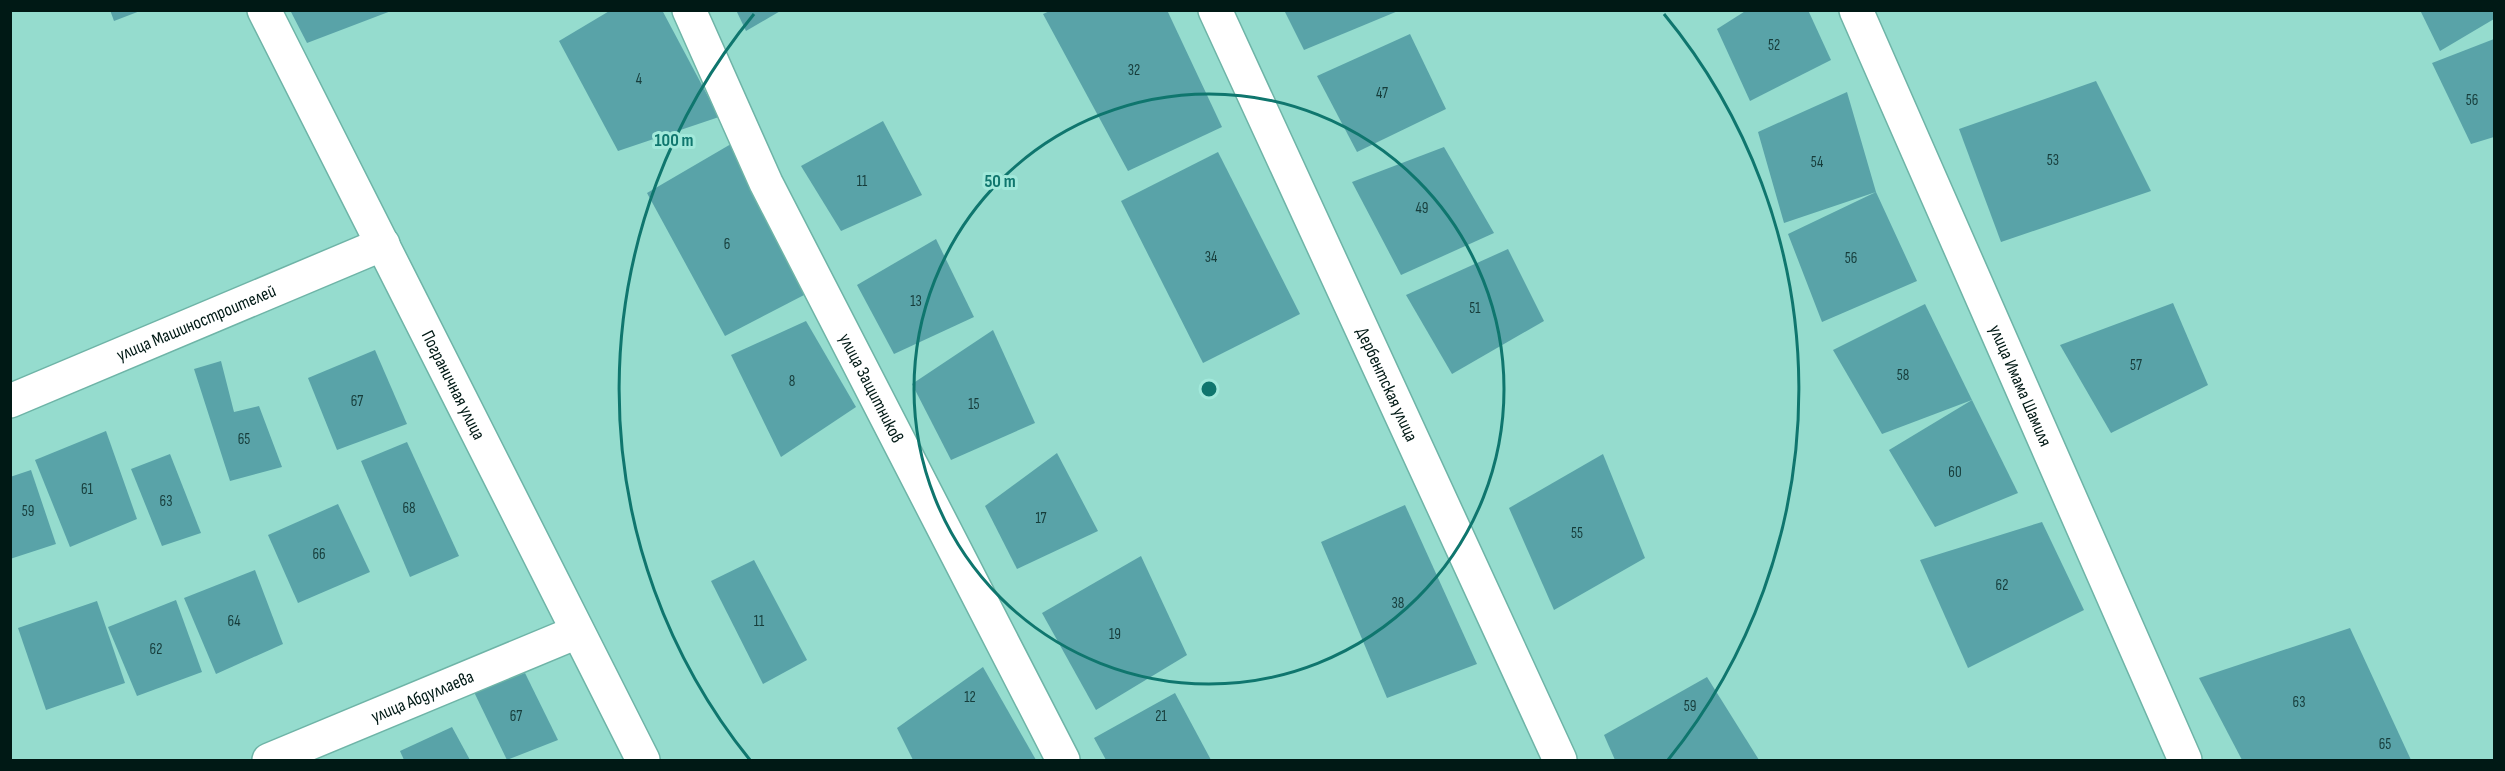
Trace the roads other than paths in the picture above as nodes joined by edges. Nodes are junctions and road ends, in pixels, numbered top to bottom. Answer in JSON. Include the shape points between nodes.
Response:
{"nodes":[{"id":1,"x":264,"y":10,"type":"edge"},
{"id":2,"x":689,"y":10,"type":"edge"},
{"id":3,"x":1215,"y":10,"type":"edge"},
{"id":4,"x":1856,"y":10,"type":"edge"},
{"id":5,"x":383,"y":244,"type":"junction"},
{"id":6,"x":10,"y":401,"type":"edge"},
{"id":7,"x":577,"y":632,"type":"junction"},
{"id":8,"x":269,"y":760,"type":"edge"},
{"id":9,"x":643,"y":760,"type":"edge"},
{"id":10,"x":1063,"y":760,"type":"edge"},
{"id":11,"x":1560,"y":760,"type":"edge"},
{"id":12,"x":2185,"y":760,"type":"edge"}],
"edges":[{"from":1,"to":5,"type":"street","name":"Пограничная улица"},
{"from":2,"to":10,"type":"street","name":"улица Защитников","via":[[766,183]]},
{"from":3,"to":11,"type":"street","name":"Дербентская улица"},
{"from":4,"to":12,"type":"street","name":"улица Имама Шамиля"},
{"from":5,"to":6,"type":"street","name":"улица Машиностроителей"},
{"from":5,"to":7,"type":"street","name":"Пограничная улица"},
{"from":7,"to":8,"type":"street","name":"улица Абдуллаева"},
{"from":7,"to":9,"type":"street","name":"Пограничная улица"}]}
